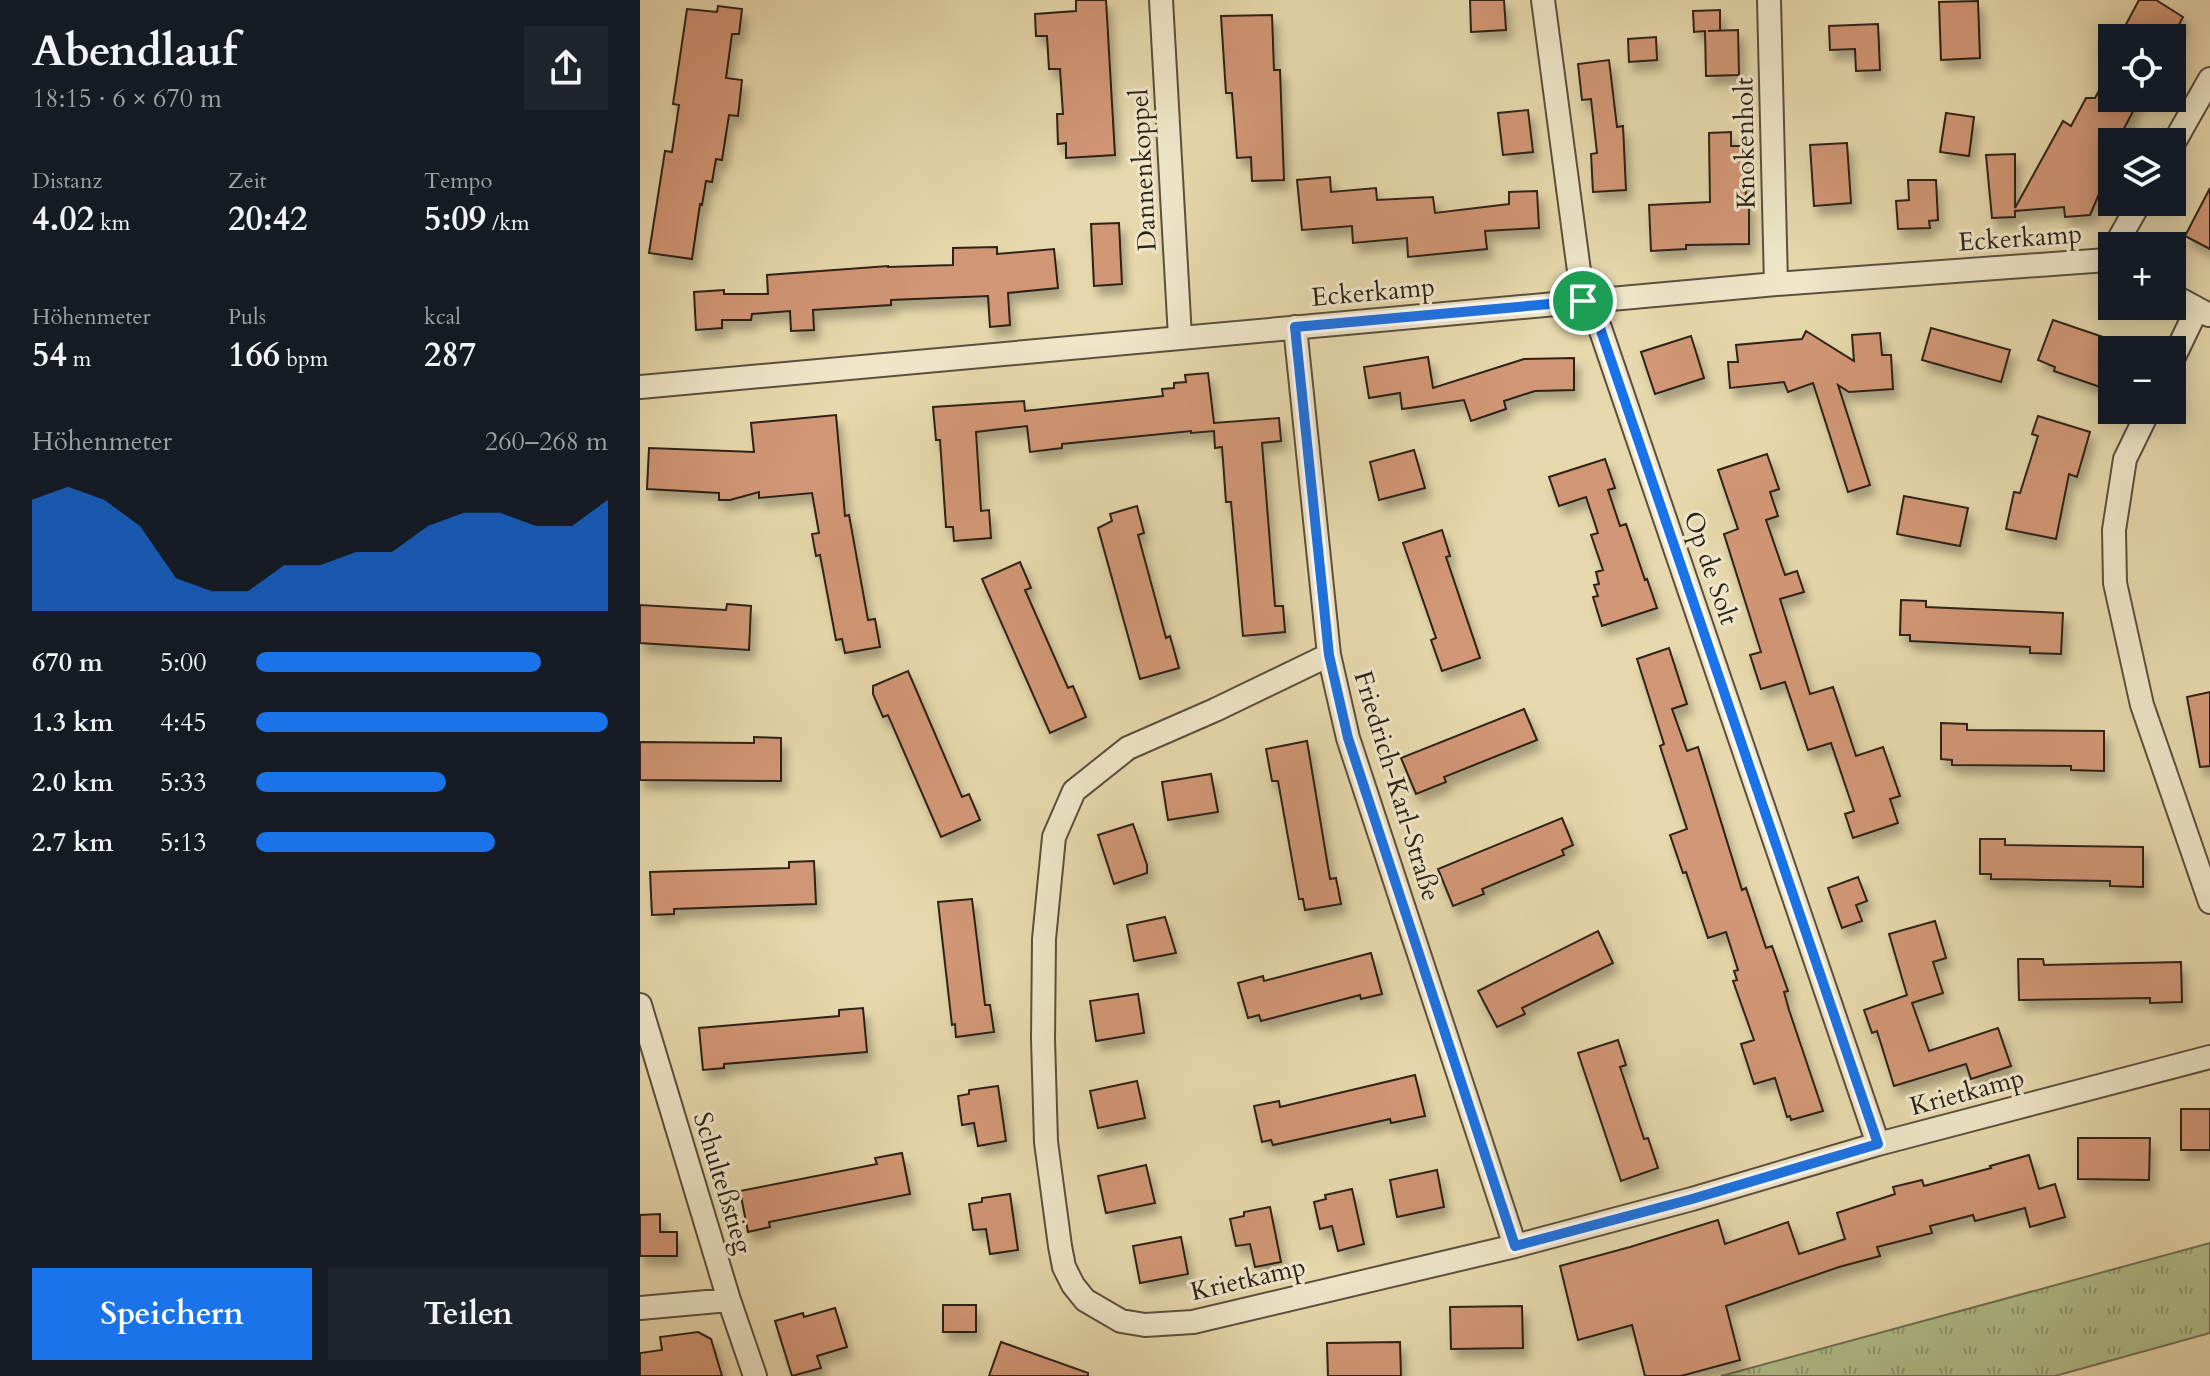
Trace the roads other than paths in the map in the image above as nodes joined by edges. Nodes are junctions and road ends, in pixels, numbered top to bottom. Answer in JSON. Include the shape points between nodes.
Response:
{"nodes":[{"id":1,"x":1161,"y":0,"type":"edge"},
{"id":2,"x":1543,"y":0,"type":"edge"},
{"id":3,"x":1769,"y":0,"type":"edge"},
{"id":4,"x":2210,"y":79,"type":"edge"},
{"id":5,"x":2182,"y":128,"type":"edge"},
{"id":6,"x":2098,"y":256,"type":"edge"},
{"id":7,"x":1776,"y":284,"type":"junction"},
{"id":8,"x":1583,"y":301,"type":"junction"},
{"id":9,"x":2203,"y":312,"type":"edge"},
{"id":10,"x":1295,"y":327,"type":"junction"},
{"id":11,"x":1180,"y":337,"type":"junction"},
{"id":12,"x":2186,"y":339,"type":"edge"},
{"id":13,"x":640,"y":387,"type":"edge"},
{"id":14,"x":2142,"y":424,"type":"edge"},
{"id":15,"x":1329,"y":655,"type":"junction"},
{"id":16,"x":2210,"y":902,"type":"edge"},
{"id":17,"x":640,"y":1005,"type":"edge"},
{"id":18,"x":2210,"y":1057,"type":"edge"},
{"id":19,"x":1878,"y":1144,"type":"junction"},
{"id":20,"x":1515,"y":1246,"type":"junction"},
{"id":21,"x":729,"y":1300,"type":"junction"},
{"id":22,"x":640,"y":1308,"type":"edge"},
{"id":23,"x":755,"y":1376,"type":"edge"}],
"edges":[{"from":1,"to":11,"type":"street","name":"Dannenkoppel"},
{"from":2,"to":8,"type":"street","name":"Op de Solt"},
{"from":3,"to":7,"type":"street","name":"Knokenholt"},
{"from":4,"to":5,"type":"street"},
{"from":6,"to":7,"type":"street","name":"Eckerkamp"},
{"from":7,"to":8,"type":"street","name":"Eckerkamp"},
{"from":8,"to":10,"type":"street","name":"Eckerkamp"},
{"from":8,"to":19,"type":"street","name":"Op de Solt","via":[[1600,328]]},
{"from":9,"to":12,"type":"street"},
{"from":10,"to":11,"type":"street","name":"Eckerkamp"},
{"from":10,"to":15,"type":"street","name":"Friedrich-Karl-Straße"},
{"from":11,"to":13,"type":"street","name":"Eckerkamp"},
{"from":14,"to":16,"type":"street","via":[[2125,459],[2114,530],[2115,583],[2142,705]]},
{"from":15,"to":20,"type":"street","name":"Friedrich-Karl-Straße","via":[[1348,738]]},
{"from":15,"to":20,"type":"street","name":"Krietkamp","via":[[1128,748],[1074,791],[1054,837],[1044,939],[1043,1039],[1046,1142],[1064,1267],[1085,1300],[1121,1321],[1145,1325],[1193,1322]]},
{"from":17,"to":21,"type":"street","name":"Schulteßstieg"},
{"from":18,"to":19,"type":"street","name":"Krietkamp"},
{"from":19,"to":20,"type":"street","name":"Krietkamp"},
{"from":21,"to":22,"type":"street"},
{"from":21,"to":23,"type":"street","name":"Schulteßstieg"}]}
